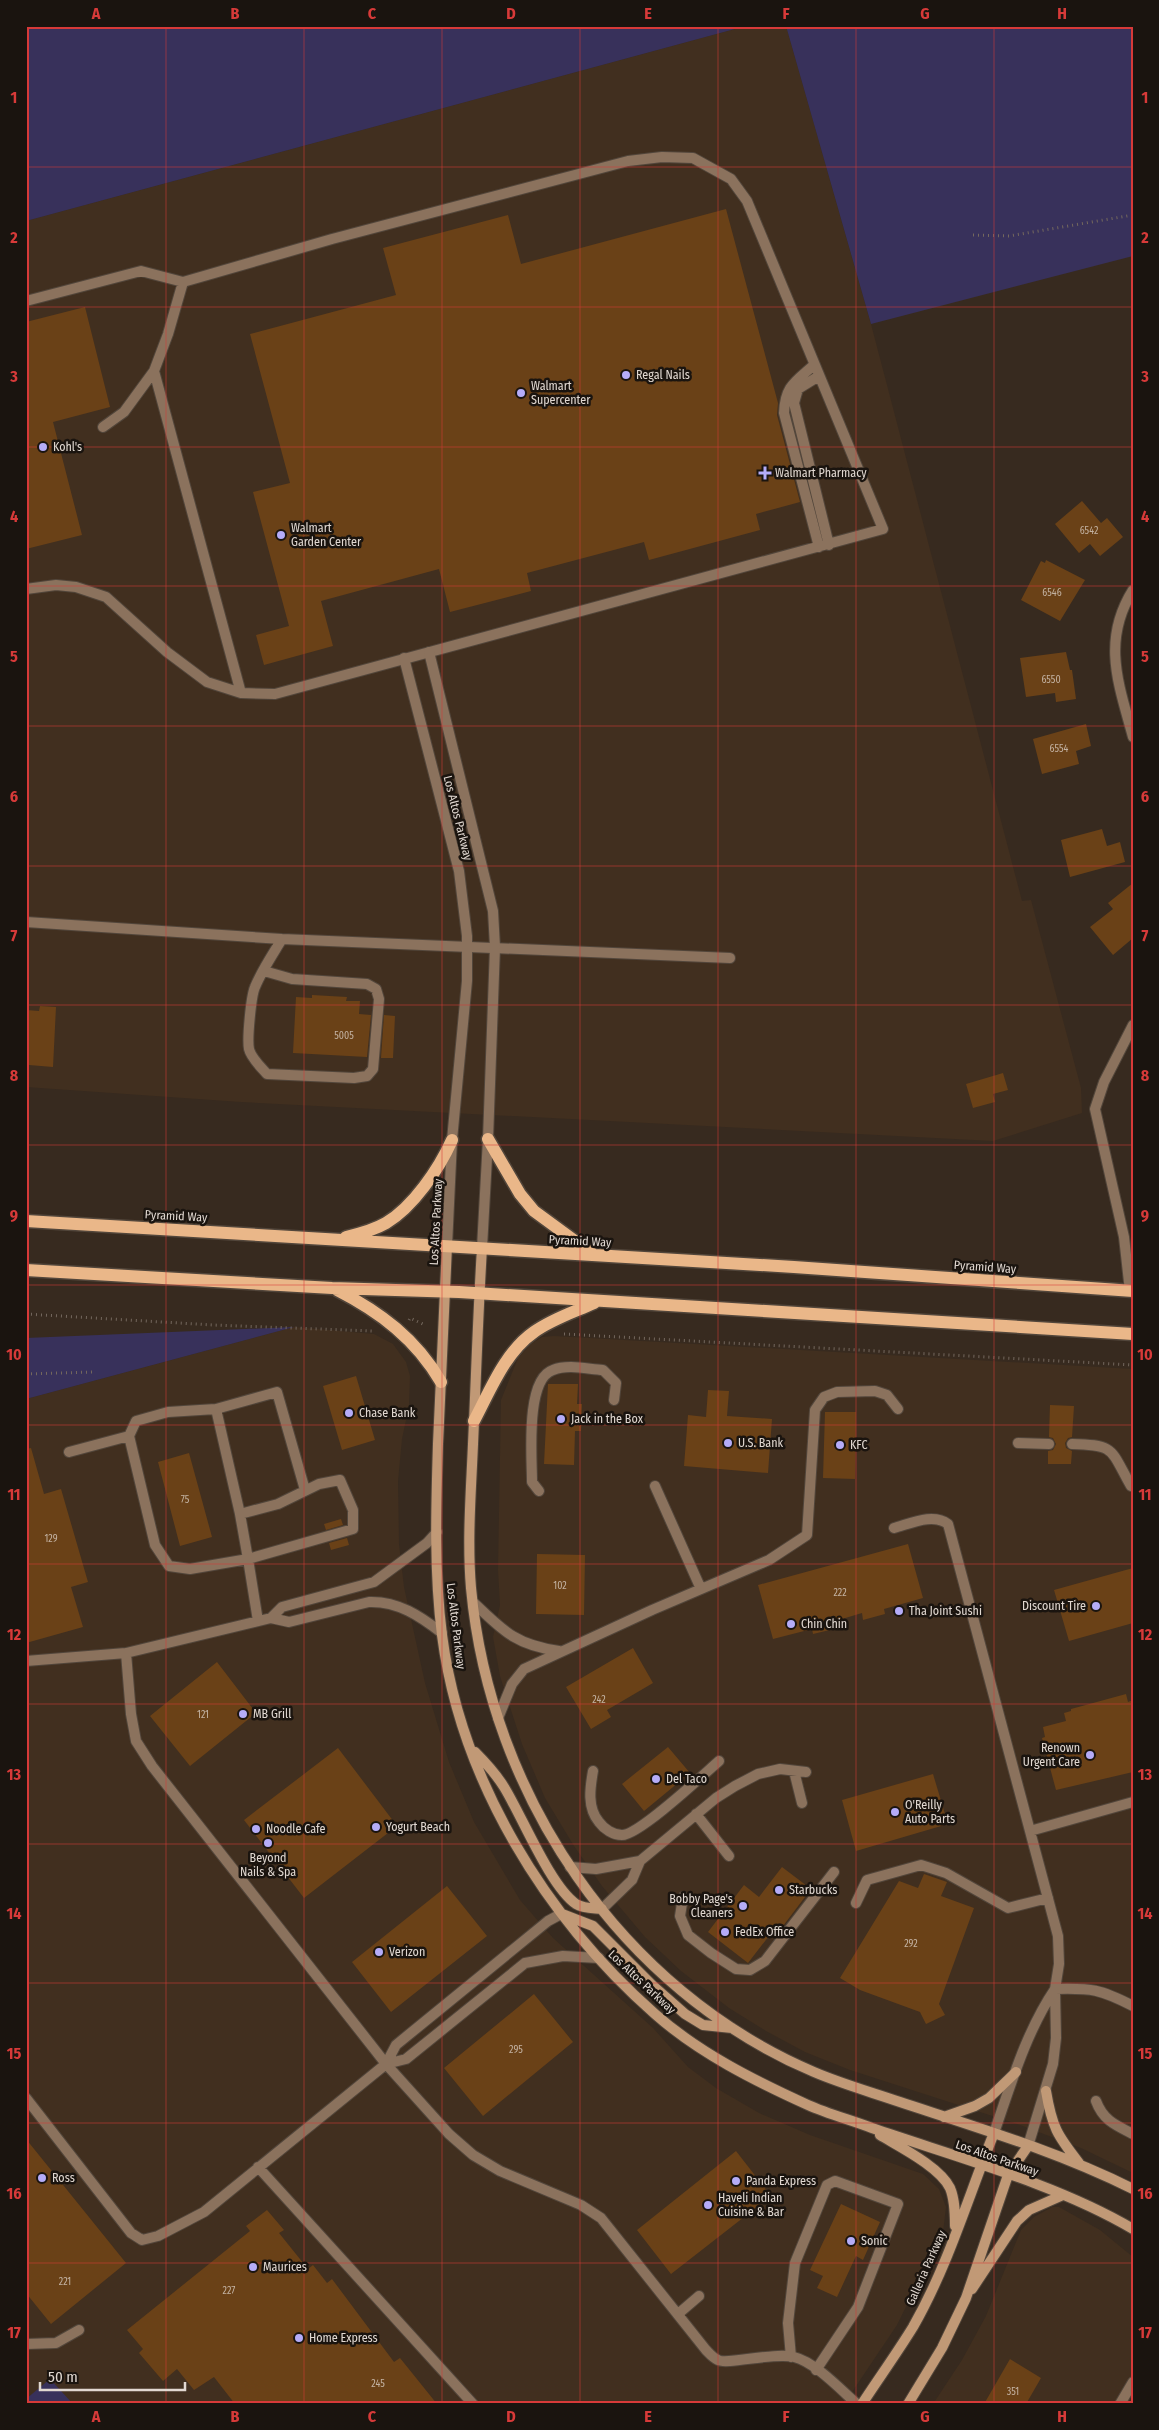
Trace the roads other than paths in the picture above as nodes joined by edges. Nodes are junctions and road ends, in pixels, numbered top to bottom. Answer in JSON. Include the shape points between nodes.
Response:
{"nodes":[{"id":1,"x":183,"y":282,"type":"junction"},
{"id":2,"x":26,"y":301,"type":"edge"},
{"id":3,"x":814,"y":365,"type":"junction"},
{"id":4,"x":154,"y":371,"type":"junction"},
{"id":5,"x":818,"y":376,"type":"junction"},
{"id":6,"x":103,"y":427,"type":"dead end"},
{"id":7,"x":824,"y":546,"type":"junction"},
{"id":8,"x":26,"y":589,"type":"edge"},
{"id":9,"x":1132,"y":592,"type":"edge"},
{"id":10,"x":429,"y":652,"type":"junction"},
{"id":11,"x":404,"y":658,"type":"junction"},
{"id":12,"x":241,"y":694,"type":"junction"},
{"id":13,"x":1133,"y":738,"type":"edge"},
{"id":14,"x":26,"y":922,"type":"edge"},
{"id":15,"x":282,"y":938,"type":"junction"},
{"id":16,"x":467,"y":946,"type":"junction"},
{"id":17,"x":495,"y":947,"type":"junction"},
{"id":18,"x":730,"y":958,"type":"dead end"},
{"id":19,"x":264,"y":971,"type":"junction"},
{"id":20,"x":1133,"y":1025,"type":"edge"},
{"id":21,"x":488,"y":1139,"type":"junction"},
{"id":22,"x":452,"y":1140,"type":"junction"},
{"id":23,"x":26,"y":1221,"type":"edge"},
{"id":24,"x":336,"y":1240,"type":"junction"},
{"id":25,"x":447,"y":1246,"type":"junction"},
{"id":26,"x":482,"y":1248,"type":"junction"},
{"id":27,"x":594,"y":1255,"type":"junction"},
{"id":28,"x":26,"y":1270,"type":"edge"},
{"id":29,"x":332,"y":1288,"type":"junction"},
{"id":30,"x":1131,"y":1291,"type":"edge"},
{"id":31,"x":445,"y":1292,"type":"junction"},
{"id":32,"x":479,"y":1294,"type":"junction"},
{"id":33,"x":596,"y":1302,"type":"junction"},
{"id":34,"x":1133,"y":1334,"type":"edge"},
{"id":35,"x":441,"y":1382,"type":"junction"},
{"id":36,"x":614,"y":1400,"type":"dead end"},
{"id":37,"x":216,"y":1409,"type":"junction"},
{"id":38,"x":898,"y":1409,"type":"dead end"},
{"id":39,"x":474,"y":1421,"type":"junction"},
{"id":40,"x":129,"y":1436,"type":"junction"},
{"id":41,"x":1018,"y":1443,"type":"dead end"},
{"id":42,"x":1049,"y":1444,"type":"dead end"},
{"id":43,"x":1072,"y":1444,"type":"dead end"},
{"id":44,"x":69,"y":1452,"type":"dead end"},
{"id":45,"x":655,"y":1486,"type":"dead end"},
{"id":46,"x":1131,"y":1486,"type":"dead end"},
{"id":47,"x":305,"y":1490,"type":"junction"},
{"id":48,"x":539,"y":1492,"type":"dead end"},
{"id":49,"x":240,"y":1514,"type":"junction"},
{"id":50,"x":894,"y":1528,"type":"dead end"},
{"id":51,"x":437,"y":1532,"type":"junction"},
{"id":52,"x":248,"y":1559,"type":"junction"},
{"id":53,"x":701,"y":1588,"type":"junction"},
{"id":54,"x":474,"y":1603,"type":"junction"},
{"id":55,"x":271,"y":1618,"type":"junction"},
{"id":56,"x":258,"y":1621,"type":"junction"},
{"id":57,"x":442,"y":1633,"type":"junction"},
{"id":58,"x":560,"y":1652,"type":"junction"},
{"id":59,"x":126,"y":1654,"type":"junction"},
{"id":60,"x":26,"y":1661,"type":"edge"},
{"id":61,"x":498,"y":1718,"type":"junction"},
{"id":62,"x":471,"y":1748,"type":"junction"},
{"id":63,"x":719,"y":1761,"type":"dead end"},
{"id":64,"x":593,"y":1771,"type":"dead end"},
{"id":65,"x":794,"y":1771,"type":"junction"},
{"id":66,"x":806,"y":1772,"type":"dead end"},
{"id":67,"x":1133,"y":1802,"type":"edge"},
{"id":68,"x":802,"y":1803,"type":"dead end"},
{"id":69,"x":696,"y":1814,"type":"junction"},
{"id":70,"x":1030,"y":1831,"type":"junction"},
{"id":71,"x":729,"y":1856,"type":"dead end"},
{"id":72,"x":640,"y":1861,"type":"junction"},
{"id":73,"x":570,"y":1867,"type":"junction"},
{"id":74,"x":834,"y":1872,"type":"dead end"},
{"id":75,"x":683,"y":1897,"type":"dead end"},
{"id":76,"x":1048,"y":1898,"type":"junction"},
{"id":77,"x":856,"y":1903,"type":"dead end"},
{"id":78,"x":602,"y":1909,"type":"junction"},
{"id":79,"x":561,"y":1914,"type":"junction"},
{"id":80,"x":599,"y":1958,"type":"junction"},
{"id":81,"x":1055,"y":1989,"type":"junction"},
{"id":82,"x":1133,"y":2006,"type":"edge"},
{"id":83,"x":732,"y":2028,"type":"junction"},
{"id":84,"x":386,"y":2064,"type":"junction"},
{"id":85,"x":1016,"y":2072,"type":"junction"},
{"id":86,"x":1046,"y":2092,"type":"junction"},
{"id":87,"x":26,"y":2098,"type":"edge"},
{"id":88,"x":1096,"y":2101,"type":"dead end"},
{"id":89,"x":944,"y":2117,"type":"junction"},
{"id":90,"x":864,"y":2125,"type":"junction"},
{"id":91,"x":994,"y":2132,"type":"junction"},
{"id":92,"x":1133,"y":2134,"type":"edge"},
{"id":93,"x":1028,"y":2146,"type":"junction"},
{"id":94,"x":1080,"y":2164,"type":"junction"},
{"id":95,"x":981,"y":2165,"type":"junction"},
{"id":96,"x":258,"y":2167,"type":"junction"},
{"id":97,"x":1008,"y":2175,"type":"junction"},
{"id":98,"x":1133,"y":2189,"type":"edge"},
{"id":99,"x":1063,"y":2195,"type":"junction"},
{"id":100,"x":1133,"y":2229,"type":"edge"},
{"id":101,"x":955,"y":2234,"type":"junction"},
{"id":102,"x":699,"y":2296,"type":"dead end"},
{"id":103,"x":966,"y":2298,"type":"junction"},
{"id":104,"x":678,"y":2314,"type":"junction"},
{"id":105,"x":79,"y":2330,"type":"dead end"},
{"id":106,"x":26,"y":2344,"type":"edge"},
{"id":107,"x":791,"y":2357,"type":"junction"},
{"id":108,"x":816,"y":2370,"type":"junction"},
{"id":109,"x":1133,"y":2382,"type":"edge"},
{"id":110,"x":473,"y":2404,"type":"edge"},
{"id":111,"x":857,"y":2404,"type":"edge"},
{"id":112,"x":862,"y":2404,"type":"edge"},
{"id":113,"x":908,"y":2404,"type":"edge"},
{"id":114,"x":1120,"y":2404,"type":"edge"}],
"edges":[{"from":1,"to":2,"type":"street","via":[[141,271]]},
{"from":1,"to":3,"type":"street","via":[[628,161],[692,158],[731,180],[747,202]]},
{"from":1,"to":4,"type":"street"},
{"from":3,"to":5,"type":"street"},
{"from":3,"to":7,"type":"street","via":[[790,386],[784,412]]},
{"from":4,"to":6,"type":"street","via":[[124,412]]},
{"from":4,"to":12,"type":"street"},
{"from":5,"to":7,"type":"street","via":[[798,389],[794,403]]},
{"from":5,"to":7,"type":"street","via":[[883,529]]},
{"from":7,"to":10,"type":"street"},
{"from":8,"to":12,"type":"street","via":[[69,586],[106,597],[207,682]]},
{"from":9,"to":13,"type":"street","via":[[1120,614],[1114,660]]},
{"from":10,"to":11,"type":"street"},
{"from":10,"to":17,"type":"street","name":"Los Altos Parkway","via":[[484,871]]},
{"from":11,"to":12,"type":"street","via":[[275,694]]},
{"from":11,"to":16,"type":"street","name":"Los Altos Parkway","via":[[459,872]]},
{"from":14,"to":15,"type":"street"},
{"from":15,"to":16,"type":"street"},
{"from":15,"to":19,"type":"street"},
{"from":16,"to":17,"type":"street"},
{"from":16,"to":22,"type":"street","name":"Los Altos Parkway","via":[[467,981]]},
{"from":17,"to":18,"type":"street"},
{"from":17,"to":21,"type":"street","name":"Los Altos Parkway"},
{"from":19,"to":19,"type":"street","via":[[252,995],[249,1050],[268,1074],[354,1078],[367,1076],[374,1069],[379,999],[376,989],[367,984],[292,979]]},
{"from":20,"to":30,"type":"street","via":[[1104,1082],[1095,1109],[1124,1237]]},
{"from":21,"to":26,"type":"street","name":"Los Altos Parkway"},
{"from":21,"to":27,"type":"main road","via":[[520,1194],[534,1211]]},
{"from":22,"to":24,"type":"main road","via":[[442,1162],[403,1210],[385,1223]]},
{"from":22,"to":25,"type":"street","name":"Los Altos Parkway"},
{"from":23,"to":24,"type":"main road","name":"Pyramid Way"},
{"from":24,"to":25,"type":"main road","name":"Pyramid Way"},
{"from":25,"to":26,"type":"main road","name":"Pyramid Way"},
{"from":25,"to":31,"type":"main road","name":"Los Altos Parkway"},
{"from":26,"to":27,"type":"main road","name":"Pyramid Way"},
{"from":26,"to":32,"type":"main road","name":"Los Altos Parkway"},
{"from":27,"to":30,"type":"main road","name":"Pyramid Way"},
{"from":28,"to":29,"type":"main road"},
{"from":29,"to":31,"type":"main road"},
{"from":29,"to":35,"type":"main road","via":[[372,1310],[402,1332],[421,1351]]},
{"from":31,"to":32,"type":"main road"},
{"from":31,"to":35,"type":"main road","name":"Los Altos Parkway"},
{"from":32,"to":33,"type":"main road"},
{"from":32,"to":39,"type":"main road","name":"Los Altos Parkway"},
{"from":33,"to":34,"type":"main road"},
{"from":33,"to":39,"type":"main road","via":[[533,1332],[499,1375]]},
{"from":35,"to":51,"type":"main road","name":"Los Altos Parkway"},
{"from":36,"to":48,"type":"street","via":[[616,1383],[603,1370],[573,1367],[551,1370],[537,1384],[533,1412],[532,1482]]},
{"from":37,"to":40,"type":"street","via":[[168,1412],[136,1421]]},
{"from":37,"to":47,"type":"street","via":[[277,1392]]},
{"from":37,"to":49,"type":"street"},
{"from":38,"to":53,"type":"street","via":[[887,1395],[874,1391],[837,1392],[824,1397],[814,1410],[807,1535],[770,1560]]},
{"from":39,"to":54,"type":"main road","name":"Los Altos Parkway","via":[[470,1538]]},
{"from":40,"to":44,"type":"street"},
{"from":40,"to":52,"type":"street","via":[[155,1545],[169,1566],[190,1569]]},
{"from":41,"to":42,"type":"street"},
{"from":43,"to":46,"type":"street","via":[[1099,1445],[1110,1450]]},
{"from":45,"to":53,"type":"street"},
{"from":47,"to":49,"type":"street","via":[[278,1504]]},
{"from":47,"to":52,"type":"street","via":[[340,1480],[353,1510],[353,1529]]},
{"from":49,"to":52,"type":"street"},
{"from":50,"to":70,"type":"street","via":[[940,1518],[948,1524]]},
{"from":51,"to":55,"type":"street","via":[[374,1582],[282,1607]]},
{"from":51,"to":57,"type":"main road","name":"Los Altos Parkway"},
{"from":52,"to":56,"type":"street"},
{"from":53,"to":58,"type":"street"},
{"from":54,"to":58,"type":"street","via":[[517,1641]]},
{"from":54,"to":61,"type":"main road","name":"Los Altos Parkway","via":[[480,1649]]},
{"from":55,"to":56,"type":"street"},
{"from":55,"to":57,"type":"street","via":[[288,1622],[381,1601],[422,1617]]},
{"from":56,"to":59,"type":"street"},
{"from":57,"to":62,"type":"main road","name":"Los Altos Parkway","via":[[451,1680]]},
{"from":58,"to":61,"type":"street","via":[[524,1669],[512,1684]]},
{"from":59,"to":60,"type":"street"},
{"from":59,"to":84,"type":"street","via":[[130,1714],[136,1741],[152,1766]]},
{"from":61,"to":73,"type":"main road","name":"Los Altos Parkway","via":[[511,1757],[535,1809]]},
{"from":62,"to":78,"type":"main road","via":[[495,1772],[561,1887],[576,1904]]},
{"from":62,"to":79,"type":"main road","name":"Los Altos Parkway","via":[[502,1819]]},
{"from":63,"to":64,"type":"street","via":[[640,1828],[622,1835],[605,1830],[593,1816],[590,1788]]},
{"from":65,"to":66,"type":"street"},
{"from":65,"to":68,"type":"street"},
{"from":65,"to":69,"type":"street","via":[[780,1769],[758,1774],[716,1798]]},
{"from":67,"to":70,"type":"street"},
{"from":69,"to":71,"type":"street"},
{"from":69,"to":72,"type":"street"},
{"from":70,"to":76,"type":"street"},
{"from":72,"to":73,"type":"street","via":[[596,1869]]},
{"from":72,"to":78,"type":"street","via":[[632,1880]]},
{"from":73,"to":78,"type":"main road","name":"Los Altos Parkway"},
{"from":74,"to":75,"type":"street","via":[[765,1961],[750,1970],[736,1969],[688,1935],[680,1916]]},
{"from":76,"to":77,"type":"street","via":[[1008,1908],[946,1873],[920,1865],[867,1880]]},
{"from":76,"to":81,"type":"street","via":[[1059,1941],[1060,1964]]},
{"from":78,"to":83,"type":"main road","name":"Los Altos Parkway","via":[[649,1961]]},
{"from":79,"to":80,"type":"main road","name":"Los Altos Parkway"},
{"from":79,"to":83,"type":"main road","via":[[593,1926],[685,2014],[704,2025]]},
{"from":79,"to":84,"type":"street","via":[[548,1921],[396,2045]]},
{"from":80,"to":84,"type":"street","via":[[563,1956],[525,1963],[406,2059]]},
{"from":80,"to":90,"type":"main road","name":"Los Altos Parkway","via":[[657,2016],[702,2048],[763,2084],[813,2107]]},
{"from":81,"to":82,"type":"street","via":[[1089,1988]]},
{"from":81,"to":85,"type":"street","via":[[1042,2009]]},
{"from":81,"to":86,"type":"street","via":[[1056,2038]]},
{"from":83,"to":89,"type":"main road","name":"Los Altos Parkway","via":[[812,2071]]},
{"from":84,"to":96,"type":"street"},
{"from":84,"to":104,"type":"street","via":[[449,2134],[473,2155],[500,2171],[581,2205],[600,2218]]},
{"from":85,"to":89,"type":"main road","via":[[989,2098]]},
{"from":85,"to":91,"type":"street"},
{"from":86,"to":93,"type":"street"},
{"from":86,"to":94,"type":"main road","via":[[1058,2137]]},
{"from":87,"to":96,"type":"street","via":[[131,2233],[142,2240],[158,2236],[204,2212]]},
{"from":88,"to":92,"type":"street","via":[[1101,2114],[1111,2124]]},
{"from":89,"to":91,"type":"main road","name":"Los Altos Parkway"},
{"from":90,"to":95,"type":"main road","name":"Los Altos Parkway"},
{"from":90,"to":101,"type":"main road","via":[[940,2174],[950,2188],[955,2206]]},
{"from":91,"to":93,"type":"main road","name":"Los Altos Parkway"},
{"from":91,"to":95,"type":"main road","name":"Galleria Parkway"},
{"from":93,"to":94,"type":"main road","name":"Los Altos Parkway"},
{"from":93,"to":97,"type":"main road"},
{"from":94,"to":98,"type":"main road","name":"Los Altos Parkway"},
{"from":95,"to":97,"type":"main road","name":"Los Altos Parkway"},
{"from":95,"to":101,"type":"main road","name":"Galleria Parkway"},
{"from":96,"to":110,"type":"street"},
{"from":97,"to":99,"type":"main road","name":"Los Altos Parkway"},
{"from":97,"to":103,"type":"main road"},
{"from":99,"to":100,"type":"main road","name":"Los Altos Parkway"},
{"from":99,"to":103,"type":"main road","via":[[1028,2210],[1017,2221]]},
{"from":101,"to":112,"type":"main road","name":"Galleria Parkway","via":[[913,2327]]},
{"from":102,"to":104,"type":"street"},
{"from":103,"to":113,"type":"main road","via":[[942,2348]]},
{"from":104,"to":107,"type":"street","via":[[706,2350],[719,2361],[777,2354]]},
{"from":105,"to":106,"type":"street","via":[[56,2343]]},
{"from":107,"to":108,"type":"street"},
{"from":107,"to":108,"type":"street","via":[[788,2323],[795,2263],[827,2185],[835,2181],[898,2204],[858,2307]]},
{"from":108,"to":111,"type":"street"},
{"from":109,"to":114,"type":"street"}]}
